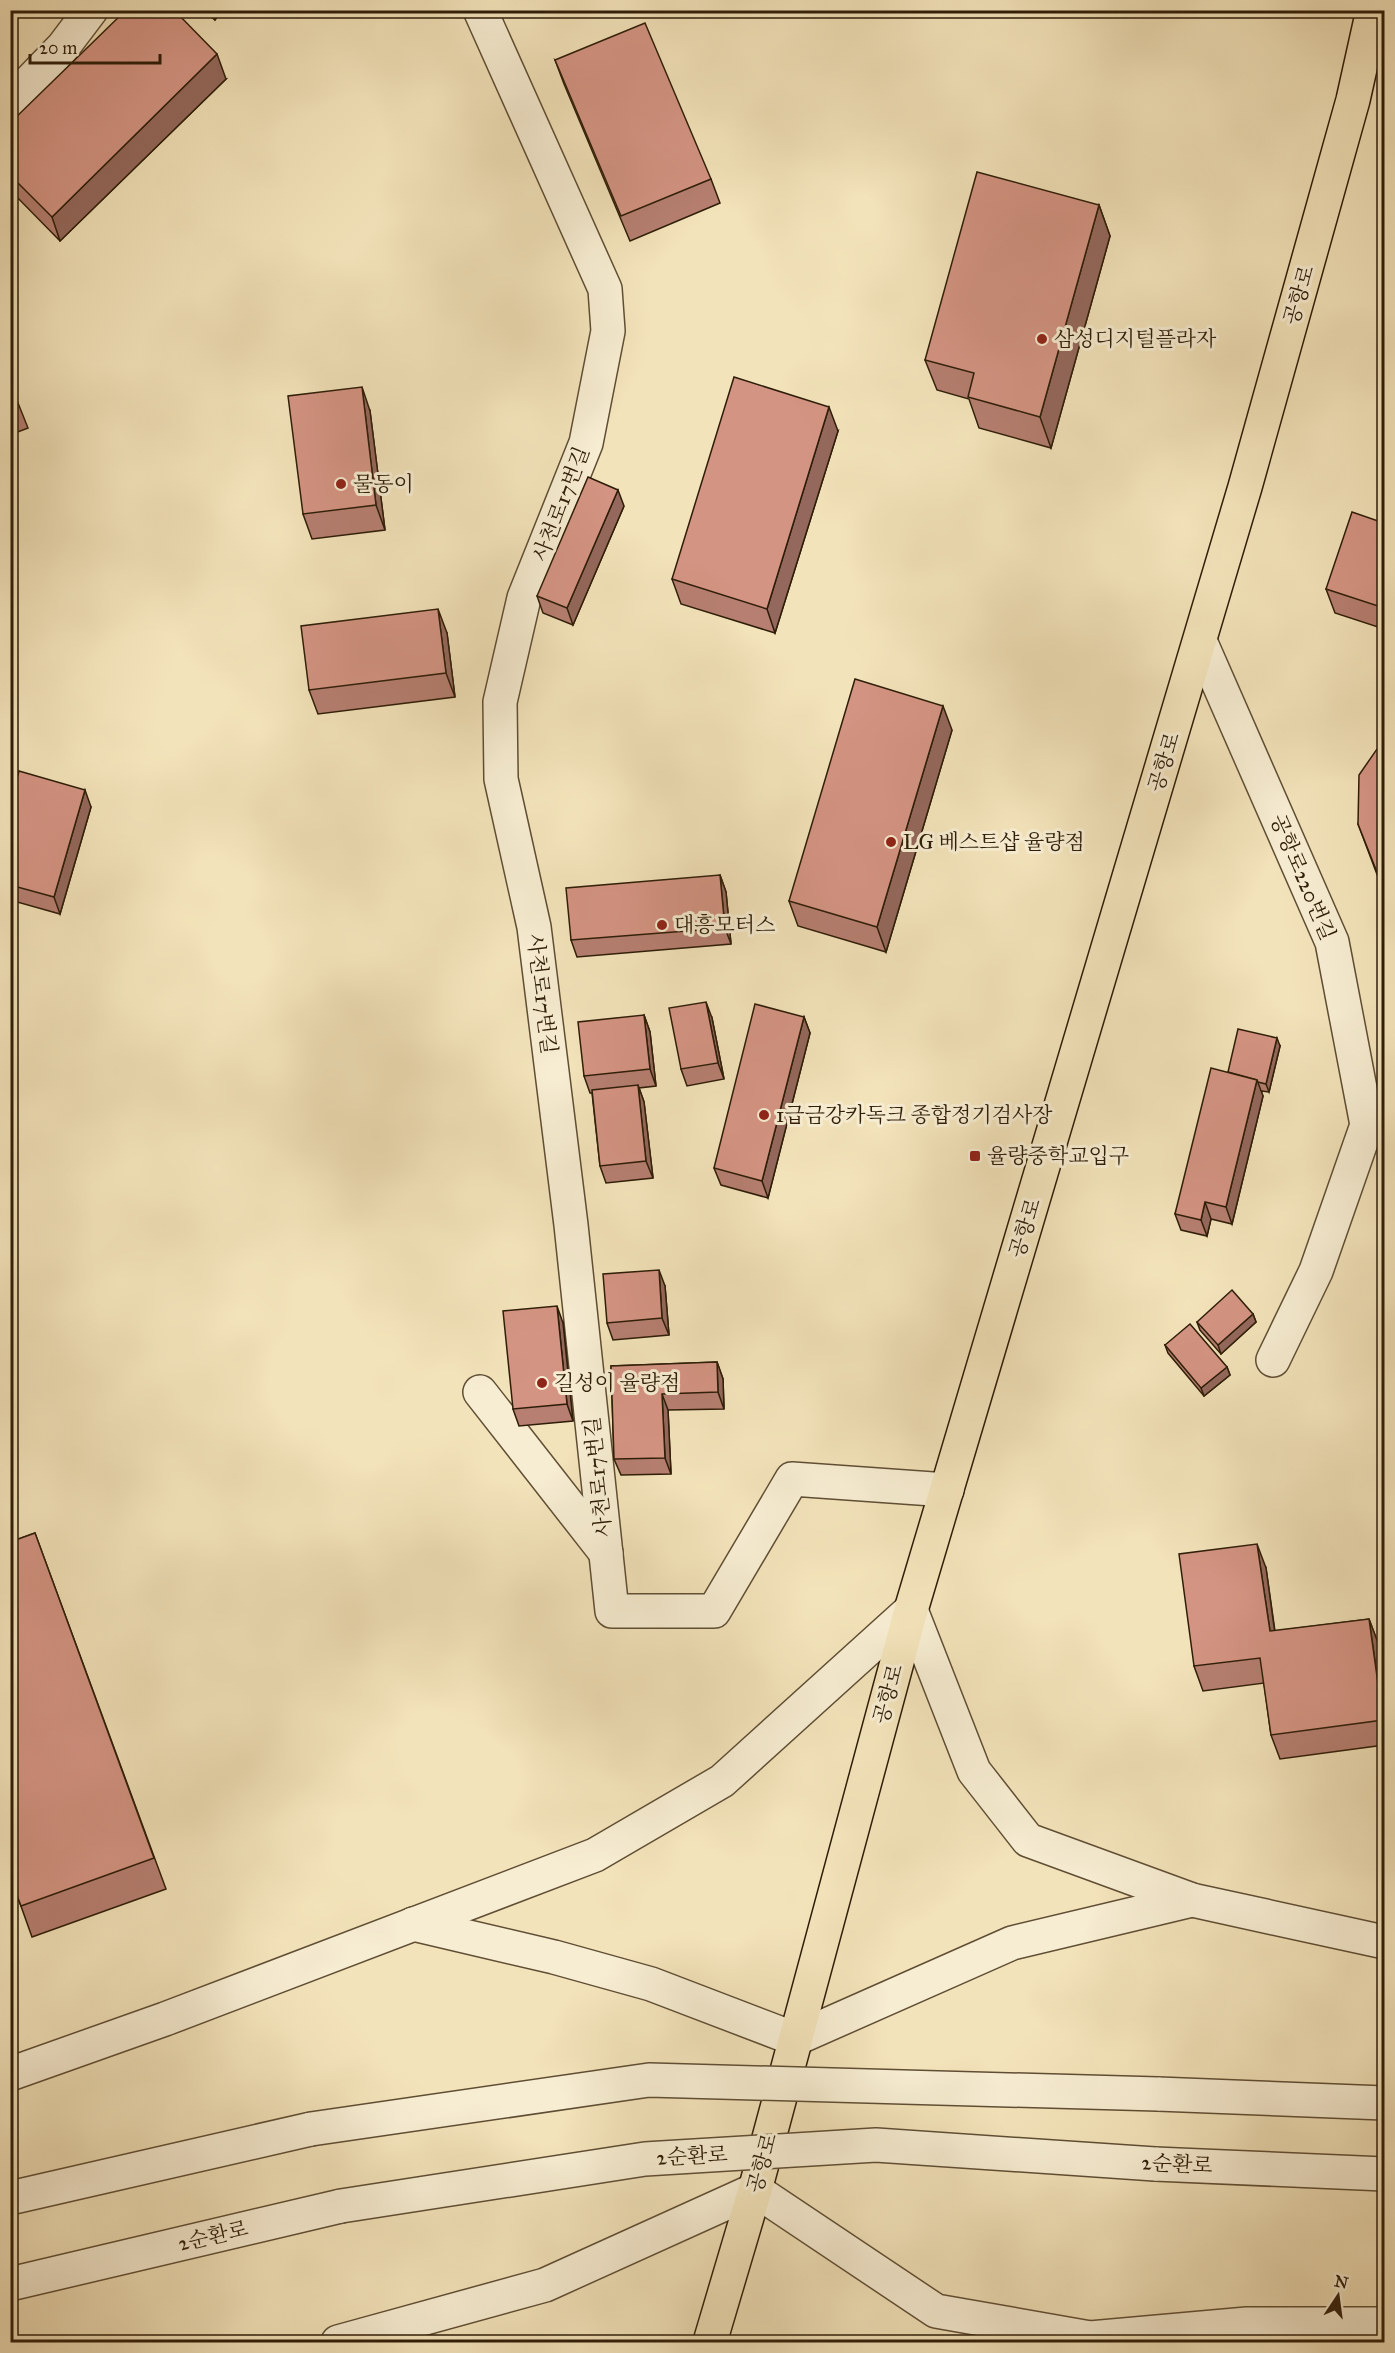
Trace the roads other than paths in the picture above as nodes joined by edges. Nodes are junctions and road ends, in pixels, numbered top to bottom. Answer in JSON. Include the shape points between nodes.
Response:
{"nodes":[{"id":1,"x":91,"y":10,"type":"edge"},
{"id":2,"x":480,"y":10,"type":"edge"},
{"id":3,"x":1373,"y":10,"type":"edge"},
{"id":4,"x":10,"y":102,"type":"edge"},
{"id":5,"x":1200,"y":641,"type":"junction"},
{"id":6,"x":1376,"y":1128,"type":"edge"},
{"id":7,"x":1273,"y":1360,"type":"dead end"},
{"id":8,"x":480,"y":1392,"type":"dead end"},
{"id":9,"x":947,"y":1490,"type":"junction"},
{"id":10,"x":606,"y":1553,"type":"junction"},
{"id":11,"x":911,"y":1610,"type":"junction"},
{"id":12,"x":1192,"y":1900,"type":"junction"},
{"id":13,"x":413,"y":1924,"type":"junction"},
{"id":14,"x":1384,"y":1942,"type":"edge"},
{"id":15,"x":795,"y":2039,"type":"junction"},
{"id":16,"x":10,"y":2074,"type":"edge"},
{"id":17,"x":1384,"y":2103,"type":"edge"},
{"id":18,"x":1384,"y":2174,"type":"edge"},
{"id":19,"x":755,"y":2190,"type":"junction"},
{"id":20,"x":10,"y":2198,"type":"edge"},
{"id":21,"x":10,"y":2284,"type":"edge"},
{"id":22,"x":1384,"y":2324,"type":"edge"},
{"id":23,"x":1079,"y":2340,"type":"edge"},
{"id":24,"x":338,"y":2343,"type":"edge"},
{"id":25,"x":710,"y":2343,"type":"edge"}],
"edges":[{"from":1,"to":4,"type":"street","via":[[63,47]]},
{"from":2,"to":10,"type":"street","name":"사천로17번길","via":[[605,289],[608,331],[586,443],[524,598],[500,702],[501,779],[534,927],[572,1225]]},
{"from":3,"to":5,"type":"main road","name":"공항로","via":[[1353,100]]},
{"from":5,"to":6,"type":"street","name":"공항로220번길","via":[[1332,942]]},
{"from":5,"to":9,"type":"main road","name":"공항로"},
{"from":6,"to":7,"type":"street","name":"공항로220번길","via":[[1316,1271]]},
{"from":8,"to":10,"type":"street"},
{"from":9,"to":10,"type":"street","name":"사천로17번길","via":[[792,1479],[714,1611],[612,1611]]},
{"from":9,"to":11,"type":"main road","name":"공항로"},
{"from":11,"to":12,"type":"street","via":[[974,1771],[1028,1840]]},
{"from":11,"to":13,"type":"street","via":[[722,1781],[596,1855]]},
{"from":11,"to":15,"type":"main road","name":"공항로"},
{"from":12,"to":14,"type":"street"},
{"from":12,"to":15,"type":"street","via":[[1012,1943]]},
{"from":13,"to":15,"type":"street","via":[[651,1984]]},
{"from":13,"to":16,"type":"street"},
{"from":15,"to":19,"type":"main road","name":"공항로"},
{"from":17,"to":20,"type":"street","bridge":true,"via":[[649,2080],[311,2128]]},
{"from":18,"to":21,"type":"street","name":"2순환로","bridge":true,"via":[[1155,2164],[876,2145],[645,2159],[341,2206]]},
{"from":19,"to":23,"type":"street","via":[[936,2311]]},
{"from":19,"to":24,"type":"street","via":[[545,2285]]},
{"from":19,"to":25,"type":"main road","name":"공항로"},
{"from":22,"to":23,"type":"street","via":[[1247,2324]]}]}
